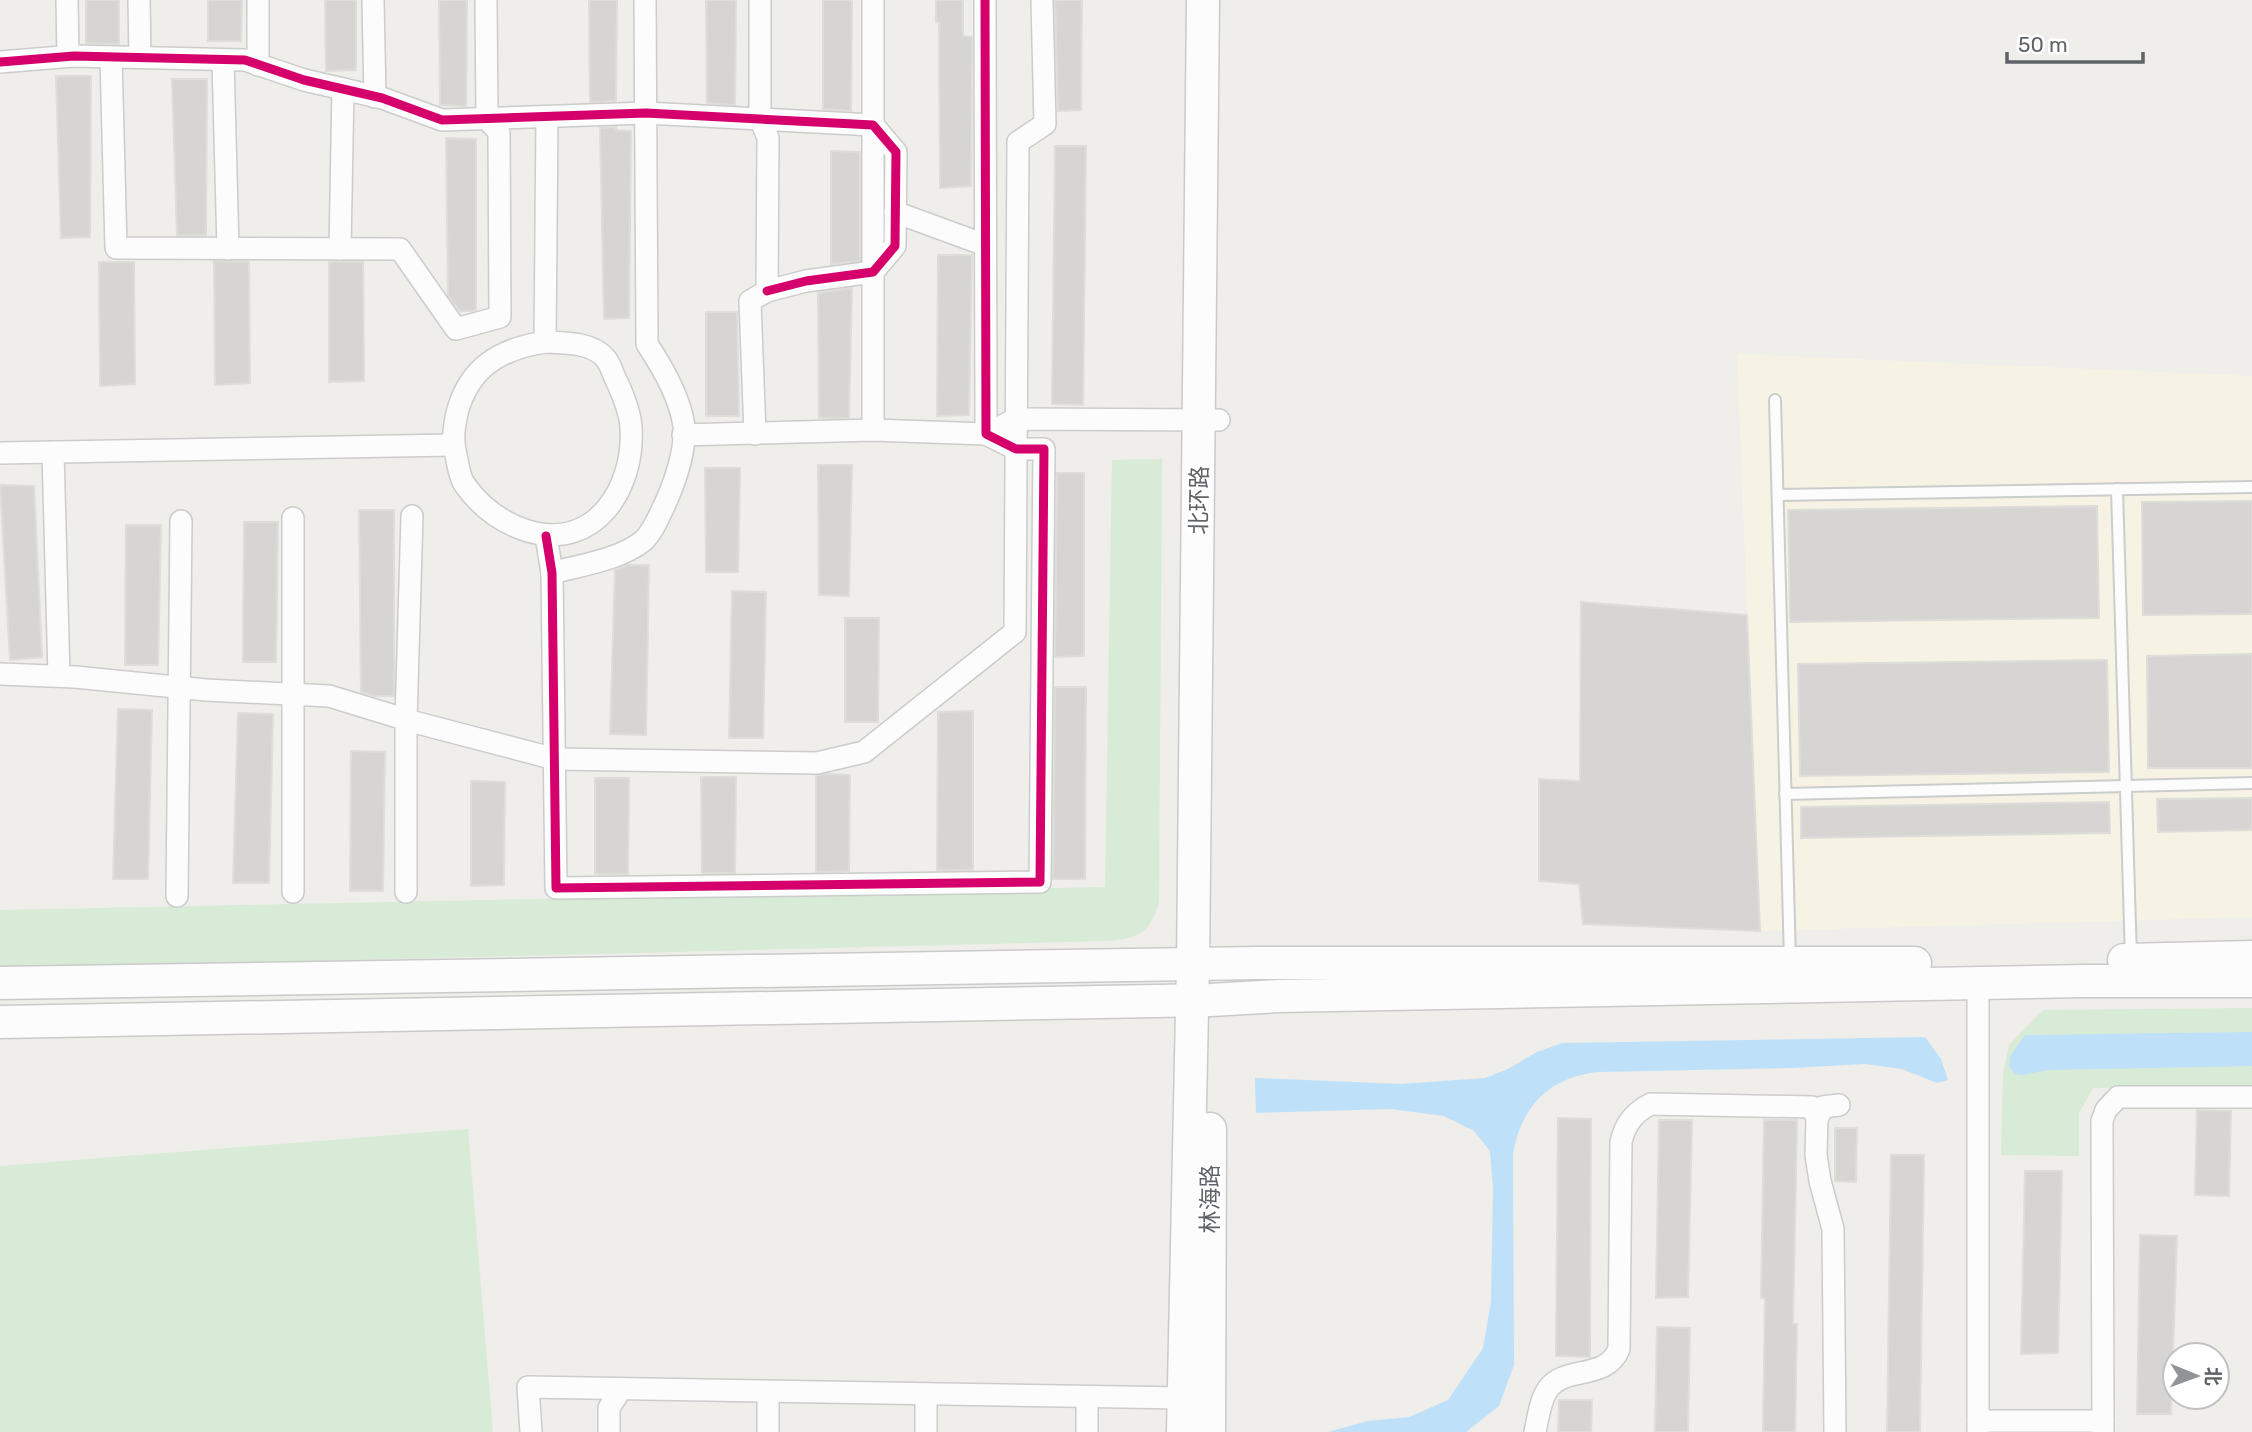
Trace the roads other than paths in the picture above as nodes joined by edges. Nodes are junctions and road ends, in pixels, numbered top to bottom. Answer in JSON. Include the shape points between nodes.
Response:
{"nodes":[{"id":1,"x":67,"y":0,"type":"edge"},
{"id":2,"x":139,"y":0,"type":"edge"},
{"id":3,"x":258,"y":0,"type":"edge"},
{"id":4,"x":373,"y":0,"type":"edge"},
{"id":5,"x":486,"y":0,"type":"edge"},
{"id":6,"x":645,"y":0,"type":"edge"},
{"id":7,"x":760,"y":0,"type":"edge"},
{"id":8,"x":873,"y":0,"type":"edge"},
{"id":9,"x":985,"y":0,"type":"edge"},
{"id":10,"x":1042,"y":0,"type":"edge"},
{"id":11,"x":1203,"y":0,"type":"edge"},
{"id":12,"x":1225,"y":0,"type":"edge"},
{"id":13,"x":68,"y":56,"type":"junction"},
{"id":14,"x":111,"y":57,"type":"junction"},
{"id":15,"x":140,"y":57,"type":"junction"},
{"id":16,"x":223,"y":60,"type":"junction"},
{"id":17,"x":0,"y":62,"type":"edge"},
{"id":18,"x":258,"y":65,"type":"junction"},
{"id":19,"x":343,"y":89,"type":"junction"},
{"id":20,"x":375,"y":97,"type":"junction"},
{"id":21,"x":646,"y":113,"type":"junction"},
{"id":22,"x":547,"y":117,"type":"junction"},
{"id":23,"x":760,"y":118,"type":"junction"},
{"id":24,"x":487,"y":119,"type":"junction"},
{"id":25,"x":873,"y":125,"type":"junction"},
{"id":26,"x":895,"y":212,"type":"junction"},
{"id":27,"x":985,"y":245,"type":"junction"},
{"id":28,"x":228,"y":248,"type":"junction"},
{"id":29,"x":340,"y":249,"type":"junction"},
{"id":30,"x":873,"y":272,"type":"junction"},
{"id":31,"x":766,"y":291,"type":"junction"},
{"id":32,"x":545,"y":342,"type":"junction"},
{"id":33,"x":1775,"y":400,"type":"dead end"},
{"id":34,"x":1016,"y":419,"type":"junction"},
{"id":35,"x":1210,"y":420,"type":"junction"},
{"id":36,"x":873,"y":430,"type":"junction"},
{"id":37,"x":755,"y":433,"type":"junction"},
{"id":38,"x":986,"y":434,"type":"junction"},
{"id":39,"x":683,"y":435,"type":"junction"},
{"id":40,"x":453,"y":445,"type":"junction"},
{"id":41,"x":1016,"y":449,"type":"junction"},
{"id":42,"x":53,"y":452,"type":"junction"},
{"id":43,"x":0,"y":453,"type":"edge"},
{"id":44,"x":2252,"y":487,"type":"edge"},
{"id":45,"x":2117,"y":489,"type":"junction"},
{"id":46,"x":1778,"y":495,"type":"junction"},
{"id":47,"x":412,"y":516,"type":"dead end"},
{"id":48,"x":293,"y":518,"type":"dead end"},
{"id":49,"x":181,"y":521,"type":"dead end"},
{"id":50,"x":546,"y":536,"type":"junction"},
{"id":51,"x":552,"y":573,"type":"junction"},
{"id":52,"x":0,"y":674,"type":"edge"},
{"id":53,"x":59,"y":676,"type":"junction"},
{"id":54,"x":179,"y":687,"type":"junction"},
{"id":55,"x":293,"y":694,"type":"junction"},
{"id":56,"x":406,"y":720,"type":"junction"},
{"id":57,"x":555,"y":759,"type":"junction"},
{"id":58,"x":2252,"y":783,"type":"edge"},
{"id":59,"x":2126,"y":786,"type":"junction"},
{"id":60,"x":1785,"y":794,"type":"junction"},
{"id":61,"x":293,"y":892,"type":"dead end"},
{"id":62,"x":406,"y":892,"type":"dead end"},
{"id":63,"x":177,"y":896,"type":"dead end"},
{"id":64,"x":2252,"y":957,"type":"edge"},
{"id":65,"x":2131,"y":960,"type":"junction"},
{"id":66,"x":1790,"y":963,"type":"junction"},
{"id":67,"x":1202,"y":965,"type":"junction"},
{"id":68,"x":2252,"y":981,"type":"edge"},
{"id":69,"x":0,"y":983,"type":"edge"},
{"id":70,"x":1978,"y":983,"type":"junction"},
{"id":71,"x":1201,"y":1000,"type":"junction"},
{"id":72,"x":0,"y":1022,"type":"edge"},
{"id":73,"x":2252,"y":1097,"type":"edge"},
{"id":74,"x":1839,"y":1105,"type":"dead end"},
{"id":75,"x":1817,"y":1119,"type":"junction"},
{"id":76,"x":621,"y":1389,"type":"junction"},
{"id":77,"x":768,"y":1392,"type":"junction"},
{"id":78,"x":926,"y":1394,"type":"junction"},
{"id":79,"x":1087,"y":1397,"type":"junction"},
{"id":80,"x":1183,"y":1398,"type":"junction"},
{"id":81,"x":1978,"y":1427,"type":"edge"},
{"id":82,"x":2103,"y":1427,"type":"edge"},
{"id":83,"x":531,"y":1432,"type":"edge"},
{"id":84,"x":609,"y":1432,"type":"edge"},
{"id":85,"x":768,"y":1432,"type":"edge"},
{"id":86,"x":926,"y":1432,"type":"edge"},
{"id":87,"x":1087,"y":1432,"type":"edge"},
{"id":88,"x":1183,"y":1432,"type":"edge"},
{"id":89,"x":1209,"y":1432,"type":"edge"},
{"id":90,"x":1535,"y":1432,"type":"edge"},
{"id":91,"x":1835,"y":1432,"type":"edge"}],
"edges":[{"from":1,"to":13,"type":"street"},
{"from":2,"to":15,"type":"street"},
{"from":3,"to":18,"type":"street"},
{"from":4,"to":20,"type":"street"},
{"from":5,"to":24,"type":"street"},
{"from":6,"to":21,"type":"street"},
{"from":7,"to":23,"type":"street"},
{"from":8,"to":25,"type":"street"},
{"from":9,"to":27,"type":"street"},
{"from":10,"to":34,"type":"street","via":[[1045,124],[1018,142]]},
{"from":11,"to":35,"type":"main road","name":"北环路"},
{"from":12,"to":35,"type":"main road","name":"北环路"},
{"from":13,"to":14,"type":"street"},
{"from":13,"to":17,"type":"street"},
{"from":14,"to":15,"type":"street"},
{"from":14,"to":28,"type":"street","via":[[116,248]]},
{"from":15,"to":16,"type":"street"},
{"from":16,"to":18,"type":"street"},
{"from":16,"to":28,"type":"street"},
{"from":18,"to":19,"type":"street"},
{"from":19,"to":20,"type":"street"},
{"from":19,"to":29,"type":"street"},
{"from":20,"to":24,"type":"street","via":[[442,120]]},
{"from":21,"to":22,"type":"street"},
{"from":21,"to":23,"type":"street"},
{"from":21,"to":39,"type":"street","via":[[647,344],[678,404]]},
{"from":22,"to":24,"type":"street"},
{"from":22,"to":32,"type":"street"},
{"from":23,"to":25,"type":"street"},
{"from":23,"to":31,"type":"street","via":[[768,138]]},
{"from":24,"to":29,"type":"street","via":[[499,132],[500,317],[456,329],[400,248]]},
{"from":25,"to":26,"type":"street","via":[[896,152]]},
{"from":25,"to":30,"type":"street"},
{"from":26,"to":27,"type":"street"},
{"from":26,"to":30,"type":"street","via":[[895,246]]},
{"from":27,"to":38,"type":"street"},
{"from":28,"to":29,"type":"street"},
{"from":30,"to":31,"type":"street"},
{"from":30,"to":36,"type":"street"},
{"from":31,"to":37,"type":"street","via":[[750,301]]},
{"from":32,"to":40,"type":"street","via":[[506,351],[468,384]]},
{"from":32,"to":50,"type":"street","via":[[590,348],[605,357],[631,427],[625,472],[608,508],[570,534]]},
{"from":33,"to":46,"type":"lane"},
{"from":34,"to":35,"type":"street"},
{"from":34,"to":38,"type":"street"},
{"from":34,"to":41,"type":"street"},
{"from":35,"to":67,"type":"main road","name":"北环路"},
{"from":36,"to":37,"type":"street"},
{"from":36,"to":38,"type":"street"},
{"from":37,"to":39,"type":"street"},
{"from":38,"to":41,"type":"street"},
{"from":39,"to":51,"type":"street","via":[[670,493],[645,540]]},
{"from":40,"to":42,"type":"street"},
{"from":40,"to":50,"type":"street","via":[[463,482],[476,498],[502,520]]},
{"from":41,"to":57,"type":"street","via":[[1015,632],[864,752],[817,763]]},
{"from":41,"to":57,"type":"street","via":[[1044,449],[1040,882],[556,888]]},
{"from":42,"to":43,"type":"street"},
{"from":42,"to":53,"type":"street"},
{"from":44,"to":45,"type":"lane"},
{"from":45,"to":46,"type":"lane"},
{"from":45,"to":59,"type":"lane"},
{"from":46,"to":60,"type":"lane"},
{"from":47,"to":56,"type":"street"},
{"from":48,"to":55,"type":"street"},
{"from":49,"to":54,"type":"street"},
{"from":50,"to":51,"type":"street"},
{"from":51,"to":57,"type":"street"},
{"from":52,"to":53,"type":"street"},
{"from":53,"to":54,"type":"street"},
{"from":54,"to":55,"type":"street"},
{"from":54,"to":63,"type":"street"},
{"from":55,"to":56,"type":"street","via":[[329,696]]},
{"from":55,"to":61,"type":"street"},
{"from":56,"to":57,"type":"street"},
{"from":56,"to":62,"type":"street"},
{"from":58,"to":59,"type":"lane"},
{"from":59,"to":60,"type":"lane"},
{"from":59,"to":65,"type":"lane"},
{"from":60,"to":66,"type":"lane"},
{"from":64,"to":65,"type":"main road"},
{"from":65,"to":66,"type":"main road"},
{"from":66,"to":67,"type":"main road"},
{"from":67,"to":69,"type":"main road"},
{"from":67,"to":71,"type":"main road","name":"林海路"},
{"from":68,"to":70,"type":"main road"},
{"from":70,"to":71,"type":"main road"},
{"from":70,"to":81,"type":"street"},
{"from":71,"to":72,"type":"main road"},
{"from":71,"to":80,"type":"main road","name":"林海路"},
{"from":71,"to":89,"type":"main road","name":"林海路"},
{"from":73,"to":82,"type":"street","via":[[2118,1097],[2106,1110],[2102,1121]]},
{"from":74,"to":75,"type":"street","via":[[1824,1107]]},
{"from":75,"to":90,"type":"street","via":[[1812,1107],[1727,1116],[1651,1104],[1625,1126],[1621,1142],[1619,1349],[1605,1366],[1560,1379],[1549,1388]]},
{"from":75,"to":91,"type":"street","via":[[1816,1155],[1833,1229]]},
{"from":76,"to":77,"type":"street"},
{"from":76,"to":83,"type":"street","via":[[528,1387]]},
{"from":76,"to":84,"type":"street","via":[[609,1408]]},
{"from":77,"to":78,"type":"street"},
{"from":77,"to":85,"type":"street"},
{"from":78,"to":79,"type":"street"},
{"from":78,"to":86,"type":"street"},
{"from":79,"to":80,"type":"street"},
{"from":79,"to":87,"type":"street"},
{"from":80,"to":88,"type":"main road","name":"林海路"},
{"from":81,"to":82,"type":"street"}]}
